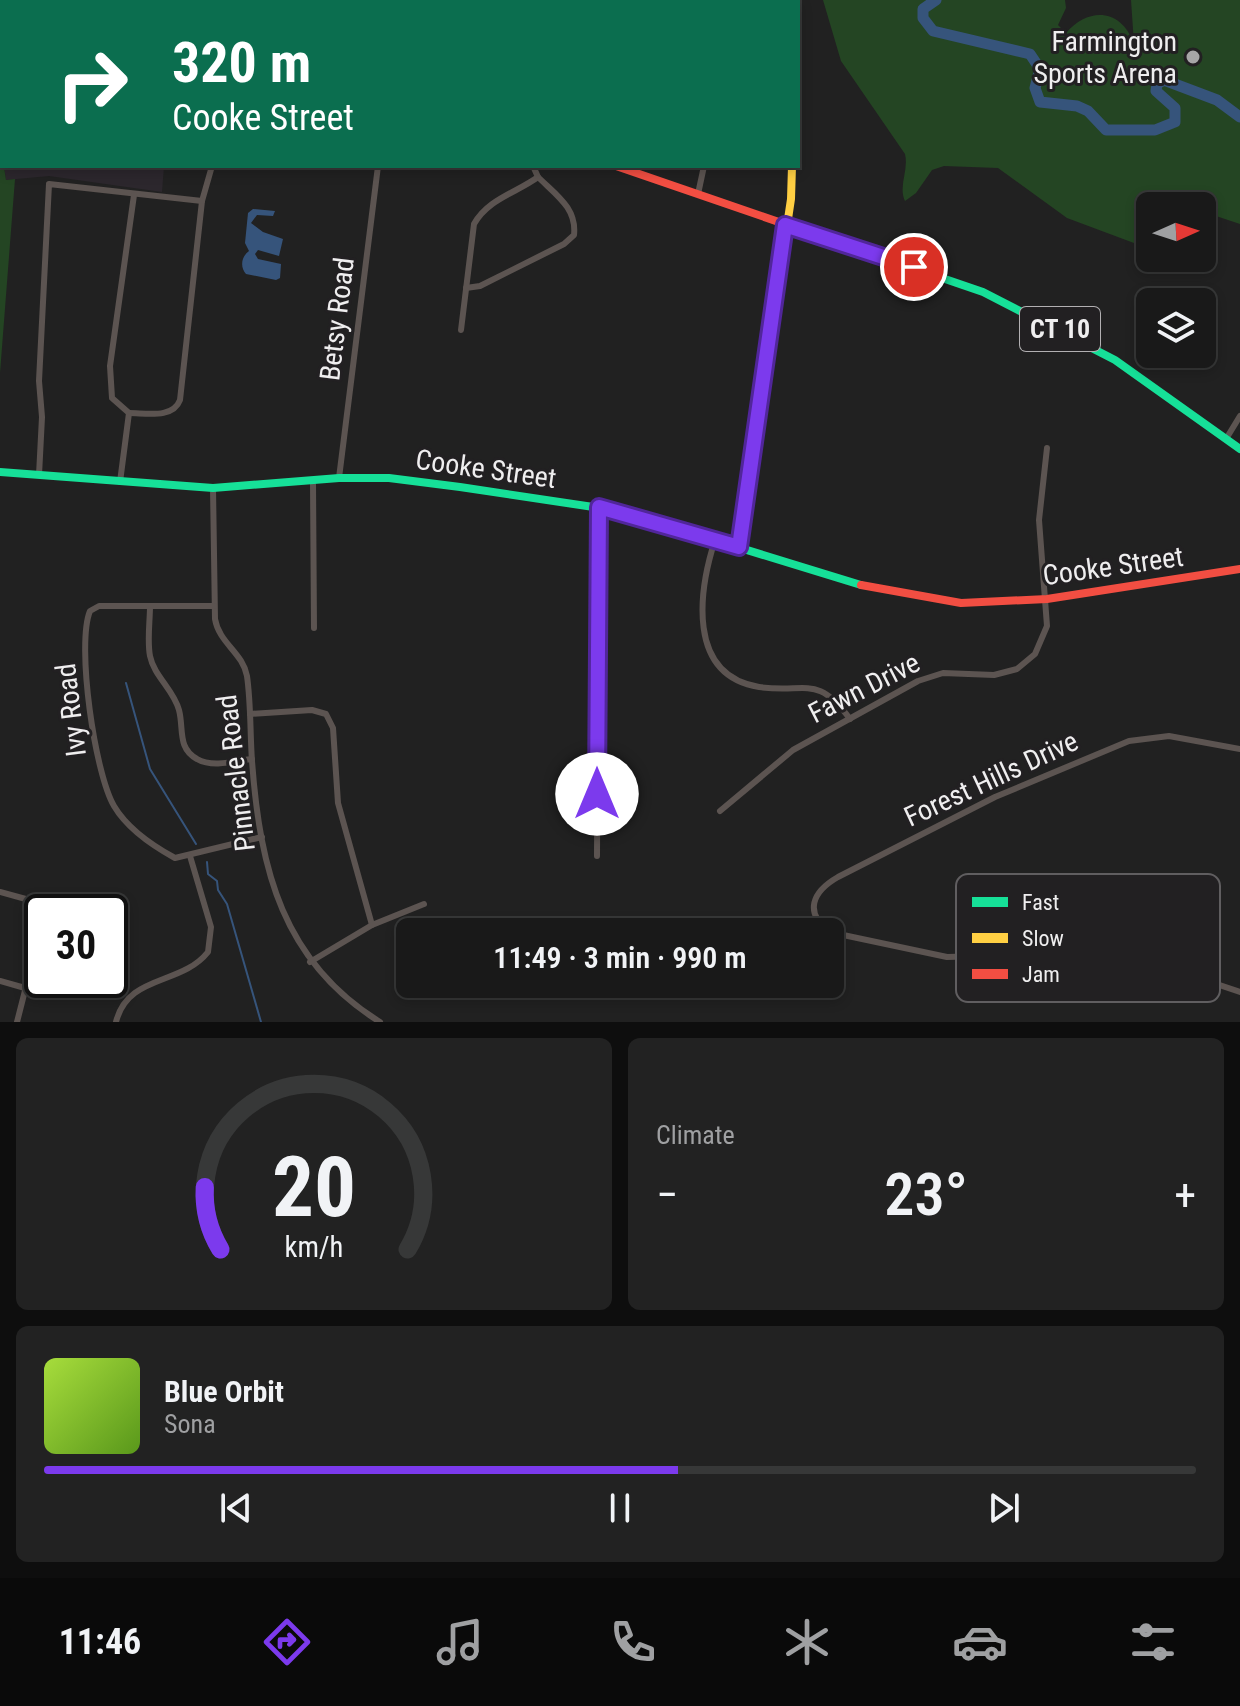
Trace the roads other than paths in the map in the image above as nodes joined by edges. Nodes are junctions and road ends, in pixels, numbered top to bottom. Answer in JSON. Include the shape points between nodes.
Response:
{"nodes":[{"id":1,"x":211,"y":168,"type":"edge"},
{"id":2,"x":378,"y":168,"type":"edge"},
{"id":3,"x":534,"y":168,"type":"edge"},
{"id":4,"x":704,"y":168,"type":"edge"},
{"id":5,"x":792,"y":168,"type":"edge"},
{"id":6,"x":636,"y":170,"type":"edge"},
{"id":7,"x":538,"y":177,"type":"junction"},
{"id":8,"x":698,"y":194,"type":"junction"},
{"id":9,"x":134,"y":195,"type":"junction"},
{"id":10,"x":202,"y":201,"type":"junction"},
{"id":11,"x":785,"y":225,"type":"junction"},
{"id":12,"x":466,"y":288,"type":"junction"},
{"id":13,"x":461,"y":330,"type":"dead end"},
{"id":14,"x":129,"y":413,"type":"junction"},
{"id":15,"x":1240,"y":416,"type":"edge"},
{"id":16,"x":1226,"y":439,"type":"junction"},
{"id":17,"x":1047,"y":448,"type":"dead end"},
{"id":18,"x":1240,"y":449,"type":"edge"},
{"id":19,"x":0,"y":472,"type":"edge"},
{"id":20,"x":39,"y":475,"type":"junction"},
{"id":21,"x":339,"y":478,"type":"junction"},
{"id":22,"x":120,"y":482,"type":"junction"},
{"id":23,"x":313,"y":483,"type":"junction"},
{"id":24,"x":213,"y":488,"type":"junction"},
{"id":25,"x":599,"y":507,"type":"junction"},
{"id":26,"x":715,"y":540,"type":"junction"},
{"id":27,"x":739,"y":547,"type":"junction"},
{"id":28,"x":1240,"y":569,"type":"edge"},
{"id":29,"x":1047,"y":599,"type":"junction"},
{"id":30,"x":150,"y":606,"type":"junction"},
{"id":31,"x":214,"y":606,"type":"junction"},
{"id":32,"x":314,"y":628,"type":"dead end"},
{"id":33,"x":250,"y":714,"type":"junction"},
{"id":34,"x":850,"y":719,"type":"junction"},
{"id":35,"x":1240,"y":749,"type":"edge"},
{"id":36,"x":252,"y":759,"type":"junction"},
{"id":37,"x":720,"y":811,"type":"dead end"},
{"id":38,"x":262,"y":837,"type":"junction"},
{"id":39,"x":190,"y":856,"type":"junction"},
{"id":40,"x":597,"y":856,"type":"dead end"},
{"id":41,"x":0,"y":892,"type":"edge"},
{"id":42,"x":24,"y":899,"type":"edge"},
{"id":43,"x":424,"y":904,"type":"dead end"},
{"id":44,"x":372,"y":925,"type":"junction"},
{"id":45,"x":956,"y":955,"type":"edge"},
{"id":46,"x":310,"y":962,"type":"junction"},
{"id":47,"x":0,"y":981,"type":"edge"},
{"id":48,"x":1220,"y":985,"type":"edge"},
{"id":49,"x":24,"y":988,"type":"edge"},
{"id":50,"x":24,"y":992,"type":"edge"},
{"id":51,"x":1240,"y":992,"type":"edge"},
{"id":52,"x":17,"y":1022,"type":"edge"},
{"id":53,"x":116,"y":1022,"type":"edge"},
{"id":54,"x":380,"y":1022,"type":"edge"}],
"edges":[{"from":1,"to":10,"type":"street"},
{"from":2,"to":21,"type":"street","name":"Betsy Road"},
{"from":3,"to":7,"type":"street"},
{"from":4,"to":8,"type":"street"},
{"from":5,"to":11,"type":"main road"},
{"from":6,"to":8,"type":"main road","number":"CT 10"},
{"from":7,"to":12,"type":"street","via":[[481,212],[474,224]]},
{"from":7,"to":12,"type":"street","via":[[568,207],[575,220],[574,235],[480,286]]},
{"from":8,"to":11,"type":"main road","number":"CT 10"},
{"from":9,"to":10,"type":"street"},
{"from":9,"to":14,"type":"street","via":[[109,388],[115,403]]},
{"from":9,"to":20,"type":"street","via":[[49,184]]},
{"from":10,"to":14,"type":"street","via":[[180,400],[168,413]]},
{"from":11,"to":16,"type":"main road","number":"CT 10","via":[[945,277],[1064,331],[1115,360]]},
{"from":11,"to":27,"type":"main road"},
{"from":12,"to":13,"type":"street"},
{"from":14,"to":22,"type":"street"},
{"from":15,"to":16,"type":"street"},
{"from":16,"to":18,"type":"main road","number":"CT 10"},
{"from":17,"to":29,"type":"street","name":"Fawn Drive","via":[[1039,520]]},
{"from":19,"to":20,"type":"main road","name":"Cooke Street"},
{"from":20,"to":22,"type":"main road","name":"Cooke Street"},
{"from":21,"to":23,"type":"main road","name":"Cooke Street"},
{"from":21,"to":25,"type":"main road","name":"Cooke Street","via":[[419,481]]},
{"from":22,"to":24,"type":"main road","name":"Cooke Street"},
{"from":23,"to":24,"type":"main road","name":"Cooke Street"},
{"from":23,"to":32,"type":"street"},
{"from":24,"to":31,"type":"street","name":"Pinnacle Road"},
{"from":25,"to":26,"type":"main road","name":"Cooke Street"},
{"from":25,"to":40,"type":"street"},
{"from":26,"to":27,"type":"main road","name":"Cooke Street"},
{"from":26,"to":34,"type":"street","via":[[702,590],[703,619],[706,644],[722,670],[759,687],[818,689],[834,697]]},
{"from":27,"to":29,"type":"main road","name":"Cooke Street","via":[[853,583],[938,600],[983,604]]},
{"from":28,"to":29,"type":"main road","name":"Cooke Street"},
{"from":29,"to":34,"type":"street","name":"Fawn Drive","via":[[1046,637],[1017,669],[994,675],[943,673]]},
{"from":30,"to":31,"type":"street","name":"Ivy Road"},
{"from":30,"to":36,"type":"street","via":[[150,656],[174,695],[188,753],[200,762]]},
{"from":30,"to":39,"type":"street","name":"Ivy Road","via":[[99,606],[88,616],[94,750],[113,804],[125,820],[175,858]]},
{"from":31,"to":33,"type":"street","name":"Pinnacle Road","via":[[218,632],[246,669]]},
{"from":33,"to":36,"type":"street","name":"Pinnacle Road"},
{"from":33,"to":44,"type":"street","via":[[326,714],[333,728],[338,803]]},
{"from":34,"to":37,"type":"street","name":"Fawn Drive","via":[[793,750]]},
{"from":35,"to":45,"type":"street","name":"Forest Hills Drive","via":[[1169,736],[1129,741],[995,797],[838,877],[813,898],[812,911],[829,932],[928,955]]},
{"from":36,"to":38,"type":"street","name":"Pinnacle Road"},
{"from":38,"to":39,"type":"street"},
{"from":38,"to":46,"type":"street","name":"Pinnacle Road","via":[[284,913]]},
{"from":39,"to":53,"type":"street","via":[[211,927],[208,952],[181,973],[139,987],[124,1002]]},
{"from":41,"to":42,"type":"street"},
{"from":43,"to":44,"type":"street"},
{"from":44,"to":46,"type":"street"},
{"from":46,"to":54,"type":"street","name":"Pinnacle Road","via":[[335,990]]},
{"from":47,"to":49,"type":"street"},
{"from":48,"to":51,"type":"street","name":"Forest Hills Drive"},
{"from":50,"to":52,"type":"street"}]}
